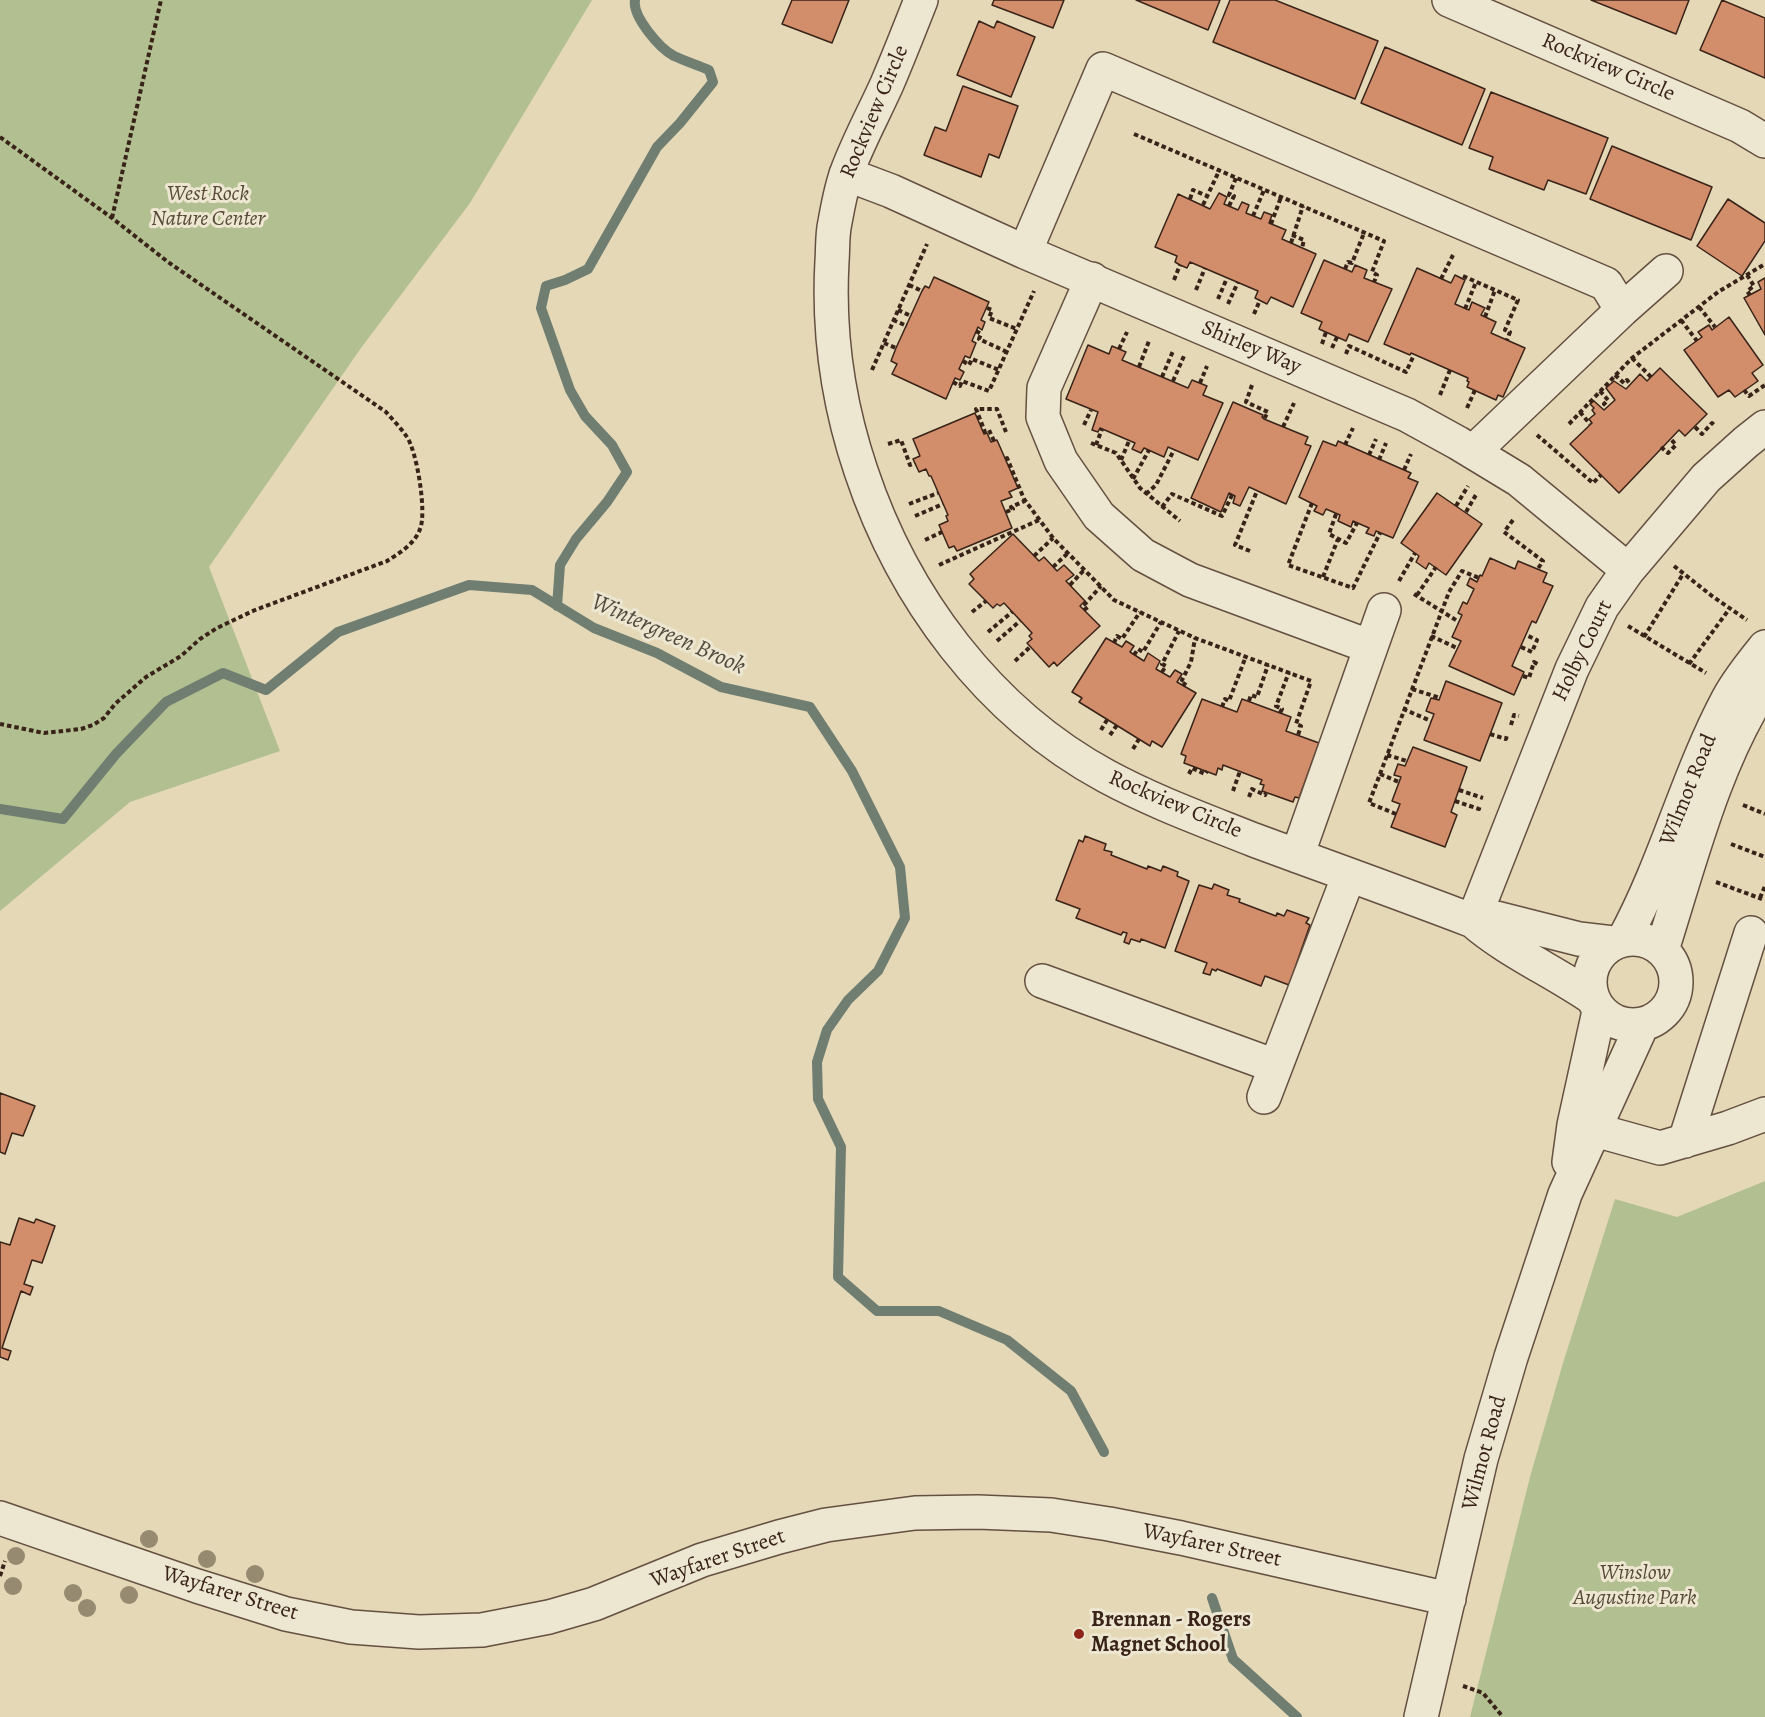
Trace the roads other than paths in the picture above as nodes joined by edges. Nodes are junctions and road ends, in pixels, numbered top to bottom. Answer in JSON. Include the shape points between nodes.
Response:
{"nodes":[{"id":1,"x":921,"y":0,"type":"edge"},
{"id":2,"x":1449,"y":0,"type":"edge"},
{"id":3,"x":1765,"y":141,"type":"edge"},
{"id":4,"x":846,"y":174,"type":"junction"},
{"id":5,"x":1025,"y":252,"type":"junction"},
{"id":6,"x":1666,"y":271,"type":"dead end"},
{"id":7,"x":1092,"y":279,"type":"junction"},
{"id":8,"x":1622,"y":310,"type":"junction"},
{"id":9,"x":1765,"y":427,"type":"edge"},
{"id":10,"x":1473,"y":452,"type":"junction"},
{"id":11,"x":1628,"y":570,"type":"junction"},
{"id":12,"x":1396,"y":594,"type":"road end"},
{"id":13,"x":1757,"y":634,"type":"edge"},
{"id":14,"x":1371,"y":647,"type":"junction"},
{"id":15,"x":1765,"y":685,"type":"edge"},
{"id":16,"x":1297,"y":856,"type":"junction"},
{"id":17,"x":1349,"y":875,"type":"junction"},
{"id":18,"x":1473,"y":921,"type":"junction"},
{"id":19,"x":1751,"y":933,"type":"dead end"},
{"id":20,"x":1618,"y":941,"type":"junction"},
{"id":21,"x":1662,"y":950,"type":"junction"},
{"id":22,"x":1042,"y":981,"type":"dead end"},
{"id":23,"x":1595,"y":1004,"type":"junction"},
{"id":24,"x":1642,"y":1025,"type":"junction"},
{"id":25,"x":1275,"y":1066,"type":"junction"},
{"id":26,"x":1264,"y":1097,"type":"dead end"},
{"id":27,"x":1765,"y":1114,"type":"edge"},
{"id":28,"x":1595,"y":1130,"type":"junction"},
{"id":29,"x":1684,"y":1141,"type":"junction"},
{"id":30,"x":1565,"y":1194,"type":"junction"},
{"id":31,"x":0,"y":1518,"type":"edge"},
{"id":32,"x":1449,"y":1599,"type":"junction"},
{"id":33,"x":1421,"y":1717,"type":"edge"}],
"edges":[{"from":1,"to":4,"type":"street","name":"Rockview Circle"},
{"from":2,"to":3,"type":"street","name":"Rockview Circle","via":[[1740,126]]},
{"from":4,"to":5,"type":"street","name":"Shirley Way"},
{"from":4,"to":16,"type":"street","name":"Rockview Circle","via":[[834,226],[830,291],[838,384],[849,435],[869,496],[895,556],[927,608],[972,668],[1008,706],[1085,763],[1161,804]]},
{"from":5,"to":7,"type":"street","name":"Shirley Way"},
{"from":5,"to":8,"type":"street","via":[[1102,69],[1606,285]]},
{"from":6,"to":8,"type":"street"},
{"from":7,"to":10,"type":"street","name":"Shirley Way","via":[[1407,416]]},
{"from":7,"to":14,"type":"street","via":[[1044,388],[1043,417],[1061,461],[1100,516],[1143,555],[1190,580]]},
{"from":8,"to":10,"type":"street"},
{"from":9,"to":11,"type":"street","name":"Holby Court","via":[[1706,478]]},
{"from":10,"to":11,"type":"street","name":"Shirley Way","via":[[1519,480]]},
{"from":11,"to":18,"type":"street","name":"Holby Court","via":[[1602,607],[1572,669]]},
{"from":12,"to":14,"type":"street"},
{"from":13,"to":20,"type":"street","name":"Wilmot Road","via":[[1700,758],[1643,904]]},
{"from":14,"to":16,"type":"street"},
{"from":15,"to":21,"type":"street","name":"Wilmot Road","via":[[1722,768]]},
{"from":16,"to":17,"type":"street","name":"Rockview Circle"},
{"from":17,"to":18,"type":"street","name":"Rockview Circle"},
{"from":17,"to":25,"type":"street"},
{"from":18,"to":20,"type":"street","name":"Rockview Circle","via":[[1496,918],[1579,939]]},
{"from":18,"to":23,"type":"street","name":"Rockview Circle","via":[[1486,933],[1565,979]]},
{"from":19,"to":29,"type":"street"},
{"from":20,"to":21,"type":"street","via":[[1638,939]]},
{"from":20,"to":23,"type":"street","via":[[1597,957],[1589,976]]},
{"from":21,"to":24,"type":"street","via":[[1673,965],[1677,984],[1671,1002],[1659,1017]]},
{"from":22,"to":25,"type":"street"},
{"from":23,"to":24,"type":"street","via":[[1619,1023]]},
{"from":23,"to":30,"type":"street","name":"Wilmot Road"},
{"from":24,"to":28,"type":"street","name":"Wilmot Road"},
{"from":25,"to":26,"type":"street"},
{"from":27,"to":29,"type":"street"},
{"from":28,"to":29,"type":"street","via":[[1660,1148]]},
{"from":28,"to":30,"type":"street","name":"Wilmot Road"},
{"from":30,"to":32,"type":"street","name":"Wilmot Road","via":[[1481,1459]]},
{"from":31,"to":32,"type":"street","name":"Wayfarer Street","via":[[286,1614],[351,1628],[419,1632],[482,1630],[549,1617],[702,1560],[779,1537],[826,1525],[915,1513],[1051,1515],[1109,1524]]},
{"from":32,"to":33,"type":"street","name":"Wilmot Road"}]}
